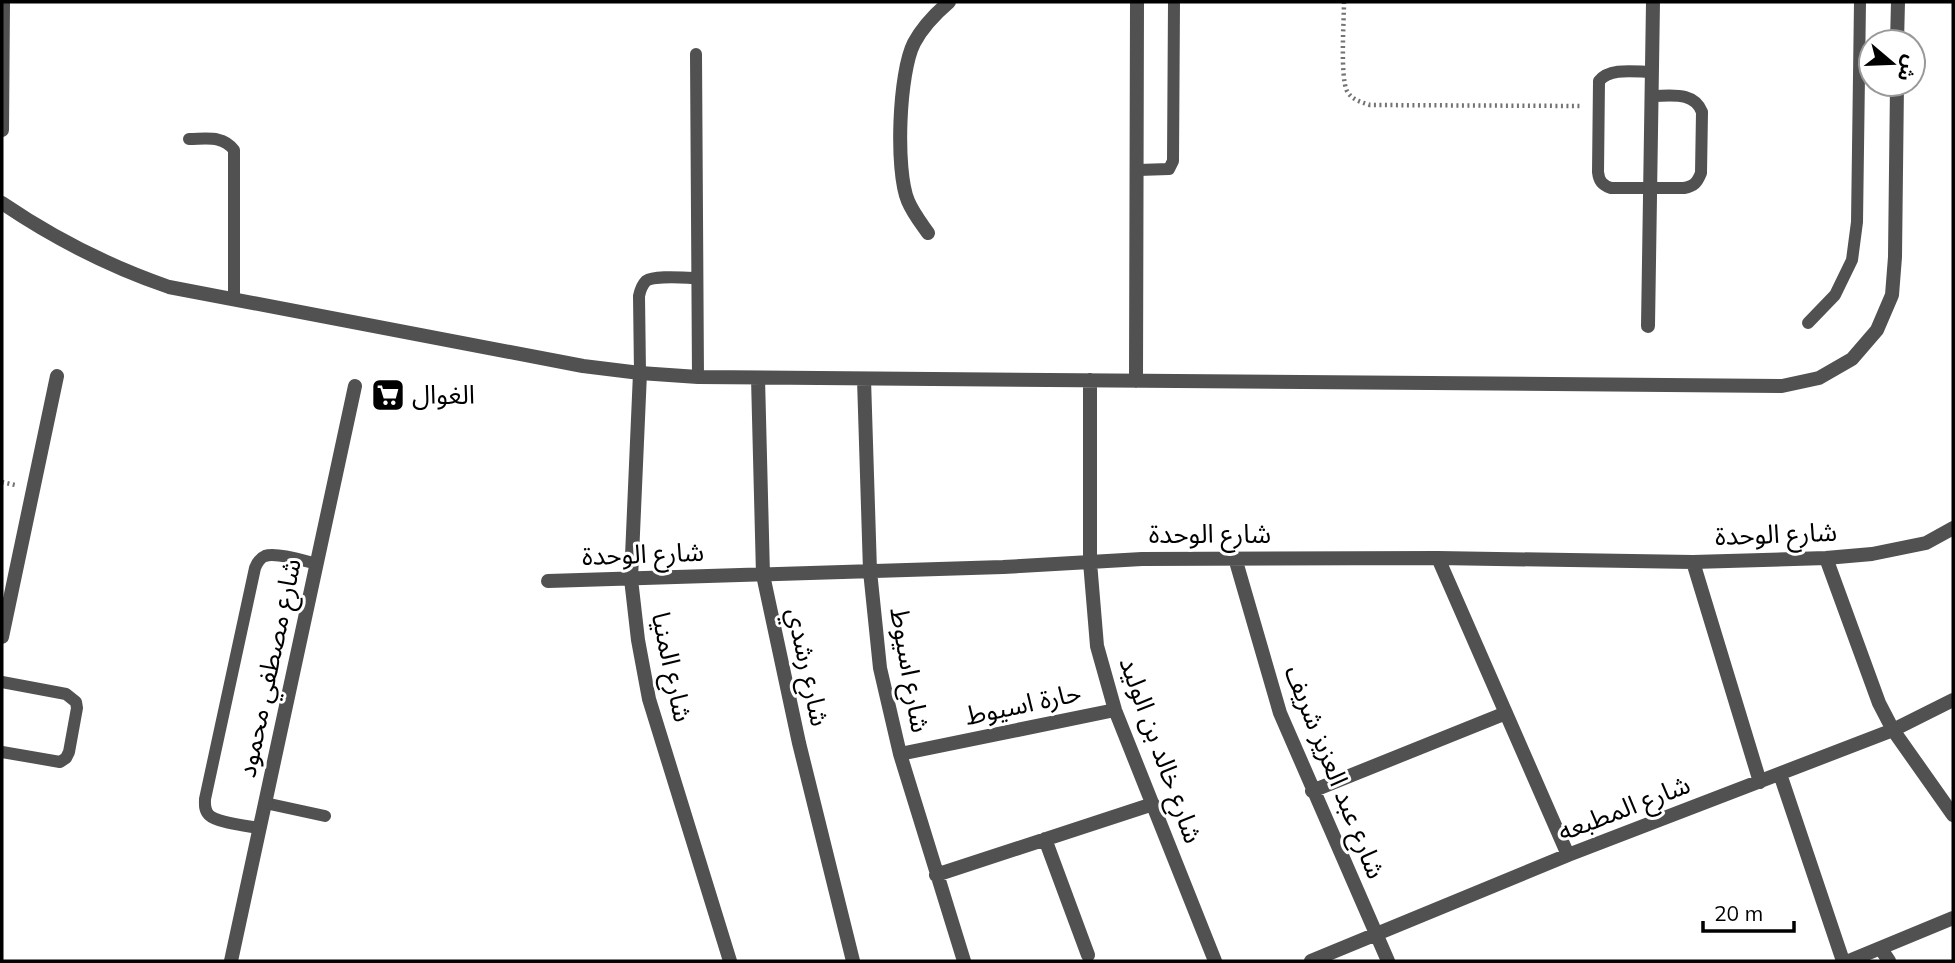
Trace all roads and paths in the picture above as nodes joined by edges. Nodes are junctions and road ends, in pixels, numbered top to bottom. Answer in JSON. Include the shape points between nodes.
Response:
{"nodes":[{"id":1,"x":3,"y":2,"type":"edge"},
{"id":2,"x":949,"y":2,"type":"edge"},
{"id":3,"x":1137,"y":2,"type":"edge"},
{"id":4,"x":1174,"y":2,"type":"edge"},
{"id":5,"x":1344,"y":2,"type":"edge"},
{"id":6,"x":1653,"y":2,"type":"edge"},
{"id":7,"x":1860,"y":2,"type":"edge"},
{"id":8,"x":1898,"y":2,"type":"edge"},
{"id":9,"x":1898,"y":28,"type":"edge"},
{"id":10,"x":696,"y":54,"type":"dead end"},
{"id":11,"x":1652,"y":72,"type":"junction"},
{"id":12,"x":1652,"y":96,"type":"junction"},
{"id":13,"x":1897,"y":98,"type":"edge"},
{"id":14,"x":1598,"y":106,"type":"junction"},
{"id":15,"x":2,"y":130,"type":"edge"},
{"id":16,"x":189,"y":139,"type":"dead end"},
{"id":17,"x":1138,"y":170,"type":"junction"},
{"id":18,"x":1652,"y":188,"type":"junction"},
{"id":19,"x":2,"y":203,"type":"edge"},
{"id":20,"x":929,"y":233,"type":"dead end"},
{"id":21,"x":697,"y":278,"type":"junction"},
{"id":22,"x":234,"y":299,"type":"junction"},
{"id":23,"x":1808,"y":323,"type":"dead end"},
{"id":24,"x":1648,"y":326,"type":"dead end"},
{"id":25,"x":640,"y":373,"type":"junction"},
{"id":26,"x":57,"y":376,"type":"dead end"},
{"id":27,"x":698,"y":377,"type":"junction"},
{"id":28,"x":758,"y":377,"type":"junction"},
{"id":29,"x":864,"y":379,"type":"junction"},
{"id":30,"x":1090,"y":380,"type":"junction"},
{"id":31,"x":1136,"y":381,"type":"junction"},
{"id":32,"x":355,"y":386,"type":"dead end"},
{"id":33,"x":1953,"y":527,"type":"edge"},
{"id":34,"x":1235,"y":558,"type":"junction"},
{"id":35,"x":1438,"y":558,"type":"junction"},
{"id":36,"x":1826,"y":558,"type":"junction"},
{"id":37,"x":1090,"y":562,"type":"junction"},
{"id":38,"x":1693,"y":562,"type":"junction"},
{"id":39,"x":317,"y":564,"type":"junction"},
{"id":40,"x":870,"y":571,"type":"junction"},
{"id":41,"x":763,"y":575,"type":"junction"},
{"id":42,"x":631,"y":579,"type":"junction"},
{"id":43,"x":548,"y":581,"type":"dead end"},
{"id":44,"x":2,"y":638,"type":"edge"},
{"id":45,"x":2,"y":682,"type":"edge"},
{"id":46,"x":1953,"y":700,"type":"edge"},
{"id":47,"x":1115,"y":710,"type":"junction"},
{"id":48,"x":1506,"y":713,"type":"junction"},
{"id":49,"x":1893,"y":730,"type":"junction"},
{"id":50,"x":2,"y":751,"type":"edge"},
{"id":51,"x":901,"y":754,"type":"junction"},
{"id":52,"x":1780,"y":774,"type":"junction"},
{"id":53,"x":1760,"y":782,"type":"junction"},
{"id":54,"x":1312,"y":791,"type":"junction"},
{"id":55,"x":265,"y":803,"type":"junction"},
{"id":56,"x":1153,"y":804,"type":"junction"},
{"id":57,"x":1953,"y":815,"type":"edge"},
{"id":58,"x":325,"y":816,"type":"dead end"},
{"id":59,"x":260,"y":828,"type":"junction"},
{"id":60,"x":1045,"y":839,"type":"junction"},
{"id":61,"x":1568,"y":855,"type":"junction"},
{"id":62,"x":936,"y":875,"type":"junction"},
{"id":63,"x":1953,"y":918,"type":"edge"},
{"id":64,"x":1375,"y":934,"type":"junction"},
{"id":65,"x":1885,"y":955,"type":"edge"},
{"id":66,"x":1088,"y":956,"type":"dead end"},
{"id":67,"x":231,"y":961,"type":"edge"},
{"id":68,"x":730,"y":961,"type":"edge"},
{"id":69,"x":853,"y":961,"type":"edge"},
{"id":70,"x":964,"y":961,"type":"edge"},
{"id":71,"x":1215,"y":961,"type":"edge"},
{"id":72,"x":1311,"y":961,"type":"edge"},
{"id":73,"x":1388,"y":961,"type":"edge"},
{"id":74,"x":1843,"y":961,"type":"edge"},
{"id":75,"x":1849,"y":961,"type":"edge"}],
"edges":[{"from":1,"to":15,"type":"street"},
{"from":2,"to":20,"type":"street","via":[[930,18],[913,45],[904,75],[902,181],[912,209]]},
{"from":3,"to":17,"type":"street"},
{"from":4,"to":17,"type":"lane","via":[[1173,161],[1169,169]]},
{"from":5,"to":14,"type":"path","via":[[1344,75],[1346,90],[1356,101],[1370,105]]},
{"from":6,"to":11,"type":"street"},
{"from":7,"to":23,"type":"lane","via":[[1857,222],[1852,260],[1835,295]]},
{"from":8,"to":9,"type":"street"},
{"from":10,"to":21,"type":"lane"},
{"from":11,"to":12,"type":"street"},
{"from":11,"to":14,"type":"lane","via":[[1604,75],[1599,81]]},
{"from":12,"to":18,"type":"street"},
{"from":12,"to":18,"type":"lane","via":[[1685,96],[1699,104],[1702,112],[1698,181],[1692,187]]},
{"from":13,"to":31,"type":"street","via":[[1892,295],[1877,330],[1852,359],[1819,378],[1782,386]]},
{"from":14,"to":18,"type":"lane","via":[[1599,180],[1611,188]]},
{"from":16,"to":22,"type":"lane","via":[[220,139],[234,150]]},
{"from":17,"to":31,"type":"street"},
{"from":18,"to":24,"type":"street"},
{"from":19,"to":22,"type":"street","via":[[42,230],[127,272],[169,287]]},
{"from":21,"to":25,"type":"lane","via":[[656,279],[641,288]]},
{"from":21,"to":27,"type":"lane"},
{"from":22,"to":25,"type":"street"},
{"from":25,"to":27,"type":"street"},
{"from":25,"to":42,"type":"street","name":"شارع المنيا"},
{"from":26,"to":44,"type":"street"},
{"from":27,"to":28,"type":"street"},
{"from":28,"to":29,"type":"street"},
{"from":28,"to":41,"type":"street","name":"شارع رشدي"},
{"from":29,"to":30,"type":"street"},
{"from":29,"to":40,"type":"street","name":"شارع اسيوط"},
{"from":30,"to":31,"type":"street"},
{"from":30,"to":37,"type":"street","name":"شارع خالد بن الوليد"},
{"from":32,"to":39,"type":"street","name":"شارع مصطفي محمود"},
{"from":33,"to":36,"type":"street","name":"شارع الوحدة","via":[[1926,543]]},
{"from":34,"to":35,"type":"street","name":"شارع الوحدة"},
{"from":34,"to":37,"type":"street","name":"شارع الوحدة"},
{"from":34,"to":54,"type":"street","name":"شارع عبد العزيز شريف","via":[[1280,712]]},
{"from":35,"to":38,"type":"street","name":"شارع الوحدة"},
{"from":35,"to":48,"type":"street"},
{"from":36,"to":38,"type":"street","name":"شارع الوحدة"},
{"from":36,"to":49,"type":"street","via":[[1867,674]]},
{"from":37,"to":40,"type":"street","name":"شارع الوحدة"},
{"from":37,"to":47,"type":"street","name":"شارع خالد بن الوليد","via":[[1097,646]]},
{"from":38,"to":53,"type":"street"},
{"from":39,"to":55,"type":"street","name":"شارع مصطفي محمود"},
{"from":39,"to":59,"type":"lane","via":[[275,555],[258,561],[208,785],[205,808],[210,816]]},
{"from":40,"to":41,"type":"street","name":"شارع الوحدة"},
{"from":40,"to":51,"type":"street","name":"شارع اسيوط","via":[[880,668]]},
{"from":41,"to":42,"type":"street","name":"شارع الوحدة"},
{"from":41,"to":69,"type":"street","name":"شارع رشدي"},
{"from":42,"to":43,"type":"street","name":"شارع الوحدة"},
{"from":42,"to":68,"type":"street","name":"شارع المنيا","via":[[649,699]]},
{"from":45,"to":50,"type":"lane","via":[[72,696],[77,708],[66,758],[60,762]]},
{"from":46,"to":49,"type":"street","name":"شارع المطبعه"},
{"from":47,"to":51,"type":"street","name":"حارة اسيوط"},
{"from":47,"to":56,"type":"street","name":"شارع خالد بن الوليد"},
{"from":48,"to":54,"type":"street"},
{"from":48,"to":61,"type":"street"},
{"from":49,"to":52,"type":"street","name":"شارع المطبعه"},
{"from":49,"to":57,"type":"street"},
{"from":51,"to":62,"type":"street","name":"شارع اسيوط"},
{"from":52,"to":53,"type":"street","name":"شارع المطبعه"},
{"from":52,"to":74,"type":"street"},
{"from":53,"to":61,"type":"street","name":"شارع المطبعه"},
{"from":54,"to":64,"type":"street","name":"شارع عبد العزيز شريف"},
{"from":55,"to":58,"type":"lane"},
{"from":55,"to":59,"type":"street","name":"شارع مصطفي محمود"},
{"from":56,"to":60,"type":"street"},
{"from":56,"to":71,"type":"street","name":"شارع خالد بن الوليد"},
{"from":59,"to":67,"type":"street","name":"شارع مصطفي محمود"},
{"from":60,"to":62,"type":"street"},
{"from":60,"to":66,"type":"street"},
{"from":61,"to":64,"type":"street","name":"شارع المطبعه"},
{"from":62,"to":70,"type":"street","name":"شارع اسيوط"},
{"from":63,"to":65,"type":"street"},
{"from":64,"to":72,"type":"street","name":"شارع المطبعه"},
{"from":64,"to":73,"type":"street","name":"شارع عبد العزيز شريف"},
{"from":65,"to":75,"type":"street"}]}
